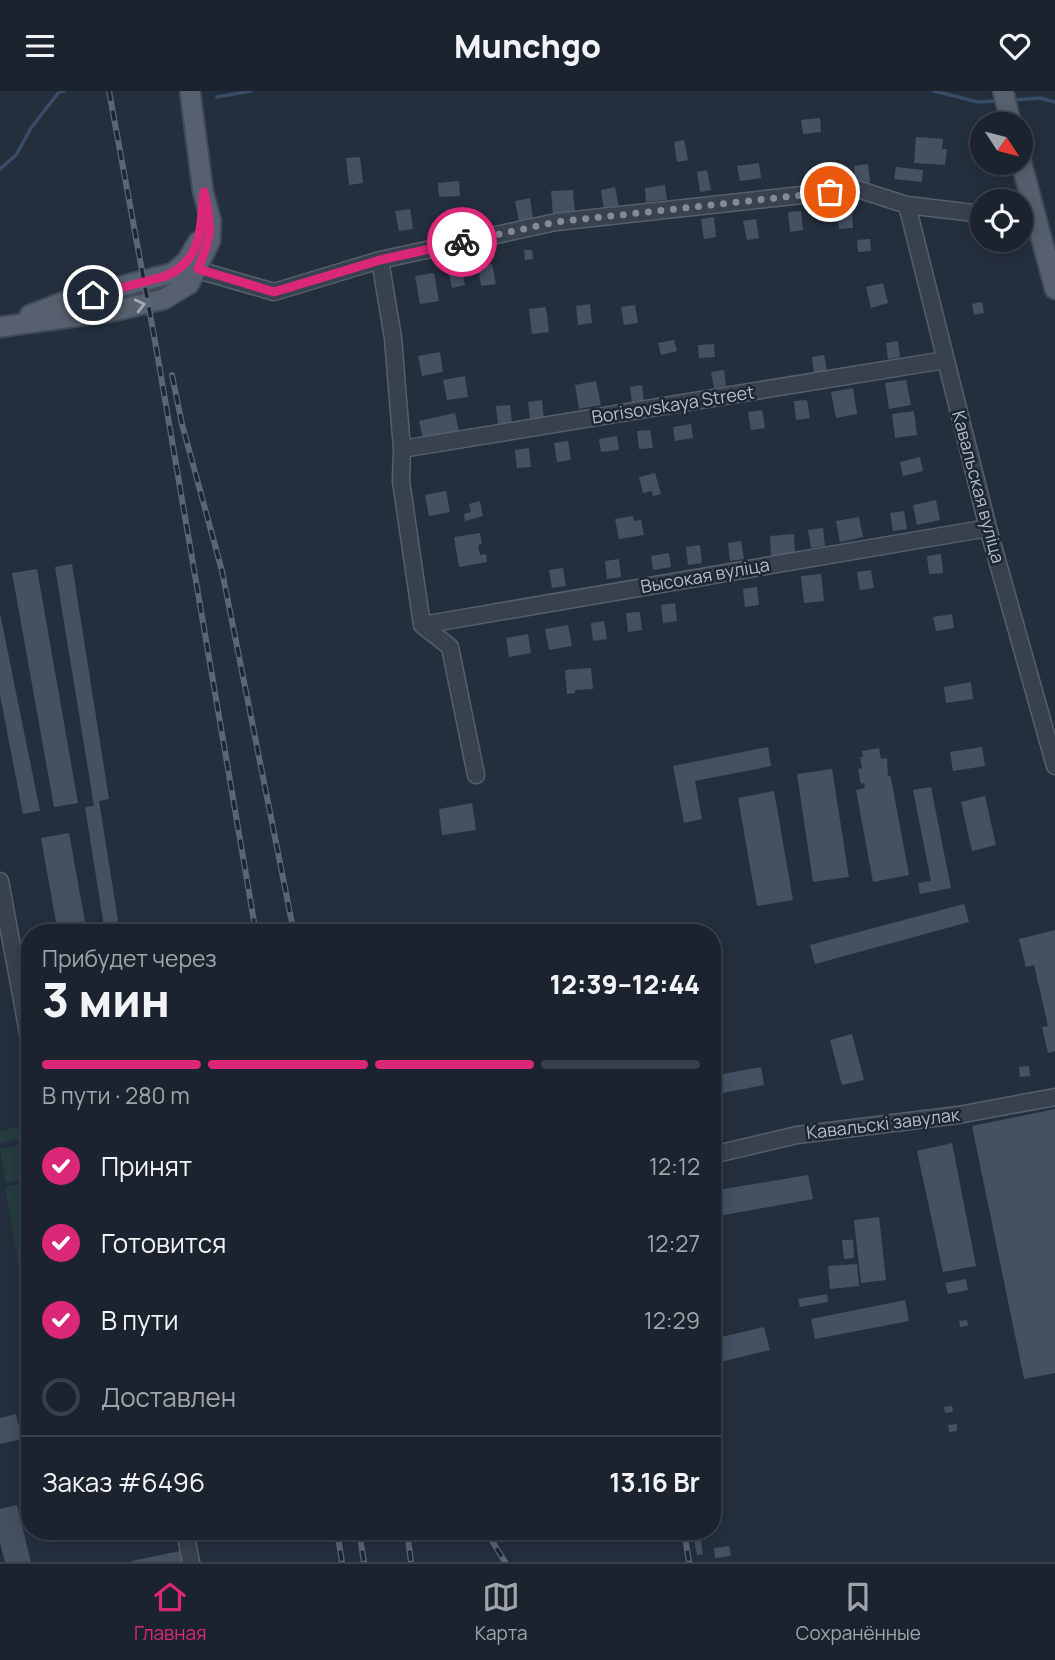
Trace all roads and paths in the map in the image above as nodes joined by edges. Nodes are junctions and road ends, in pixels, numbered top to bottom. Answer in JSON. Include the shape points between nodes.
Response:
{"nodes":[{"id":1,"x":190,"y":91,"type":"edge"},
{"id":2,"x":1003,"y":91,"type":"edge"},
{"id":3,"x":1008,"y":112,"type":"edge"},
{"id":4,"x":204,"y":192,"type":"junction"},
{"id":5,"x":908,"y":205,"type":"junction"},
{"id":6,"x":970,"y":213,"type":"edge"},
{"id":7,"x":1033,"y":226,"type":"edge"},
{"id":8,"x":1050,"y":249,"type":"edge"},
{"id":9,"x":380,"y":260,"type":"junction"},
{"id":10,"x":198,"y":269,"type":"junction"},
{"id":11,"x":1055,"y":289,"type":"edge"},
{"id":12,"x":0,"y":326,"type":"edge"},
{"id":13,"x":945,"y":361,"type":"junction"},
{"id":14,"x":402,"y":449,"type":"junction"},
{"id":15,"x":988,"y":528,"type":"junction"},
{"id":16,"x":422,"y":625,"type":"junction"},
{"id":17,"x":1055,"y":767,"type":"edge"},
{"id":18,"x":477,"y":775,"type":"dead end"},
{"id":19,"x":0,"y":881,"type":"edge"},
{"id":20,"x":21,"y":995,"type":"edge"},
{"id":21,"x":1055,"y":1097,"type":"edge"},
{"id":22,"x":721,"y":1154,"type":"edge"},
{"id":23,"x":187,"y":1540,"type":"edge"},
{"id":24,"x":191,"y":1562,"type":"edge"}],
"edges":[{"from":1,"to":4,"type":"main road"},
{"from":2,"to":3,"type":"main road"},
{"from":4,"to":10,"type":"main road","via":[[210,241]]},
{"from":4,"to":12,"type":"main road","via":[[199,241],[173,273],[69,300]]},
{"from":5,"to":6,"type":"street"},
{"from":5,"to":9,"type":"street","via":[[857,189],[556,222]]},
{"from":5,"to":13,"type":"street","name":"Кавальская вуліца"},
{"from":7,"to":8,"type":"main road"},
{"from":8,"to":11,"type":"main road"},
{"from":9,"to":10,"type":"street","via":[[274,292]]},
{"from":9,"to":14,"type":"street","via":[[394,338]]},
{"from":12,"to":10,"type":"main road","one_way":true,"via":[[114,311],[164,299],[189,285]]},
{"from":13,"to":14,"type":"street","name":"Borisovskaya Street"},
{"from":13,"to":15,"type":"street","name":"Кавальская вуліца"},
{"from":14,"to":16,"type":"street","via":[[401,481]]},
{"from":15,"to":16,"type":"street","name":"Высокая вуліца"},
{"from":15,"to":17,"type":"street","name":"Кавальская вуліца"},
{"from":16,"to":18,"type":"street","via":[[450,647]]},
{"from":19,"to":20,"type":"street"},
{"from":21,"to":22,"type":"street","name":"Кавальскі завулак","via":[[958,1115],[797,1135]]},
{"from":23,"to":24,"type":"street"}]}
